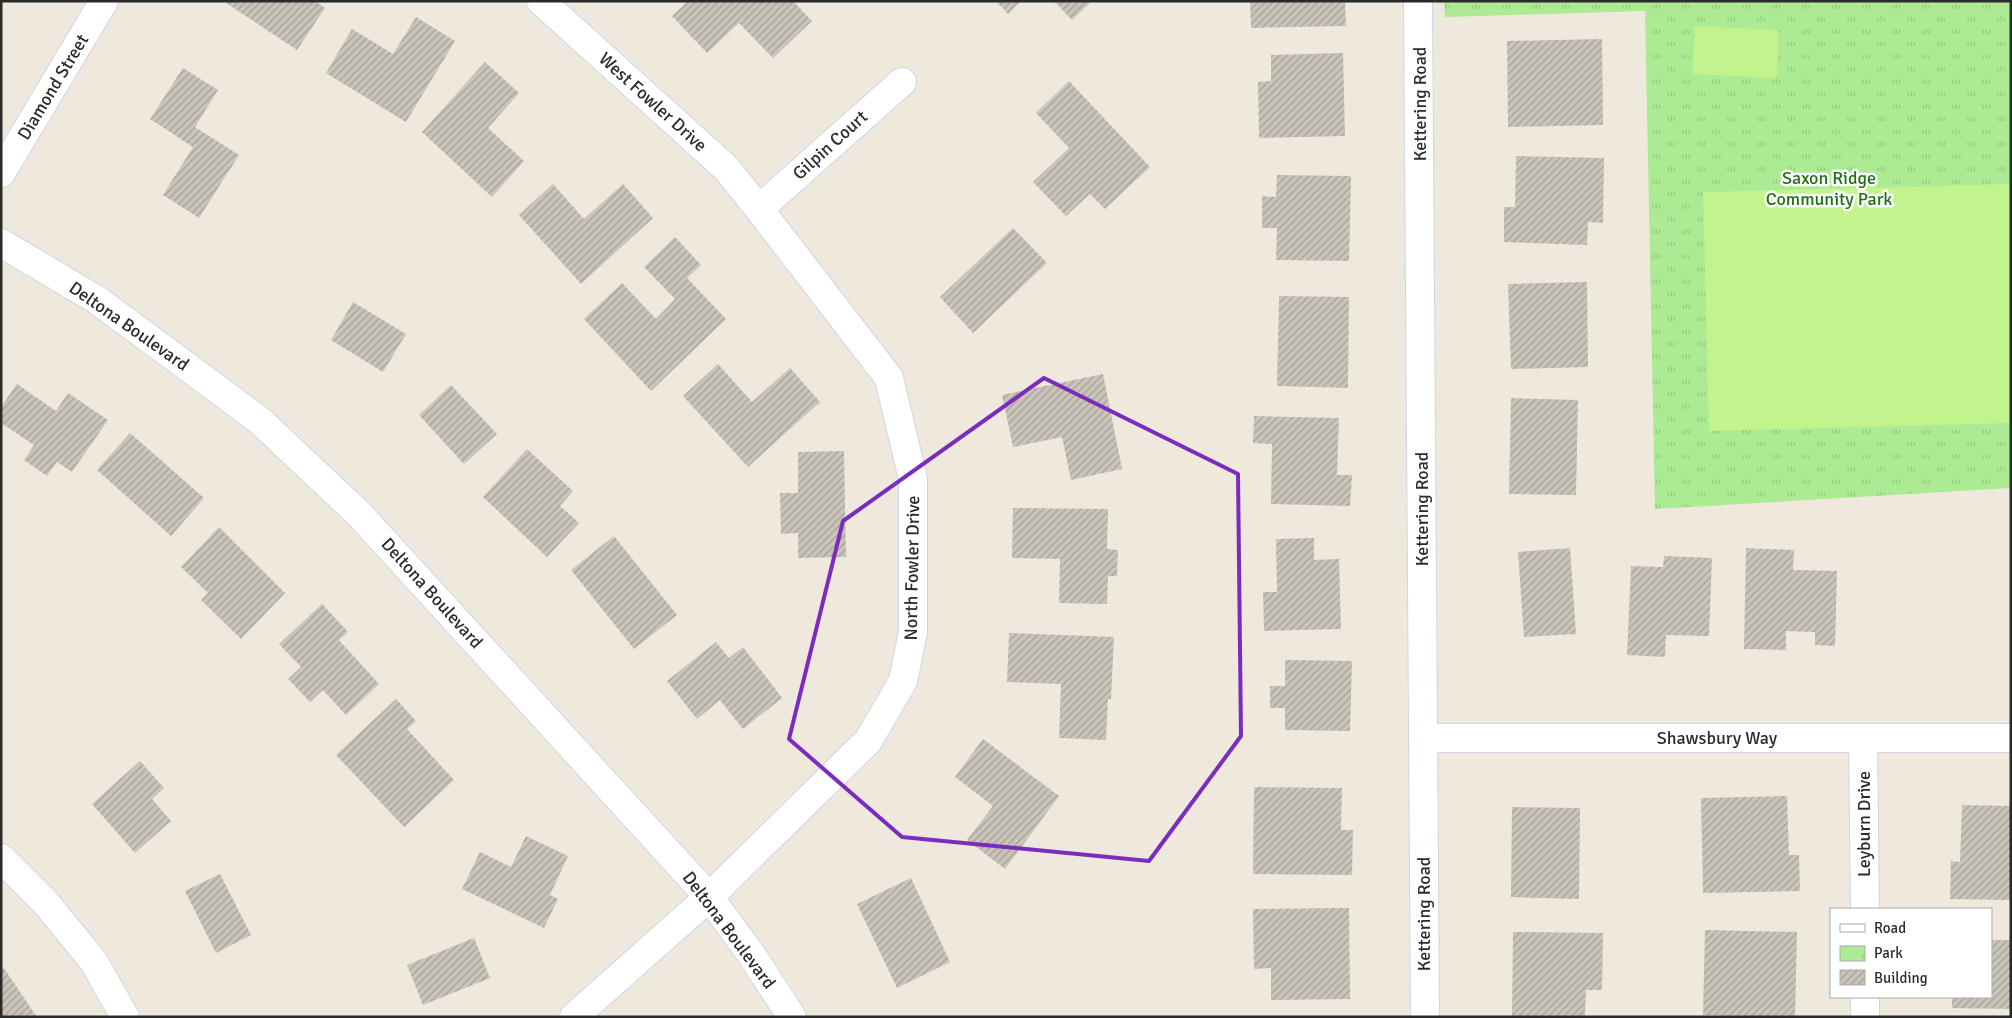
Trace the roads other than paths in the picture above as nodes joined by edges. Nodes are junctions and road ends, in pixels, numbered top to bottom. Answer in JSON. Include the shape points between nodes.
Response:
{"nodes":[{"id":1,"x":104,"y":1,"type":"edge"},
{"id":2,"x":541,"y":1,"type":"edge"},
{"id":3,"x":1418,"y":1,"type":"edge"},
{"id":4,"x":902,"y":82,"type":"dead end"},
{"id":5,"x":1,"y":173,"type":"edge"},
{"id":6,"x":759,"y":209,"type":"junction"},
{"id":7,"x":1,"y":243,"type":"edge"},
{"id":8,"x":1423,"y":738,"type":"junction"},
{"id":9,"x":1863,"y":738,"type":"junction"},
{"id":10,"x":2011,"y":738,"type":"edge"},
{"id":11,"x":1,"y":858,"type":"edge"},
{"id":12,"x":709,"y":897,"type":"junction"},
{"id":13,"x":1864,"y":908,"type":"edge"},
{"id":14,"x":1865,"y":998,"type":"edge"},
{"id":15,"x":125,"y":1017,"type":"edge"},
{"id":16,"x":574,"y":1017,"type":"edge"},
{"id":17,"x":792,"y":1017,"type":"edge"},
{"id":18,"x":1424,"y":1017,"type":"edge"},
{"id":19,"x":1865,"y":1017,"type":"edge"}],
"edges":[{"from":1,"to":5,"type":"street","name":"Diamond Street"},
{"from":2,"to":6,"type":"street","name":"West Fowler Drive","via":[[726,168]]},
{"from":3,"to":8,"type":"street","name":"Kettering Road"},
{"from":4,"to":6,"type":"street","name":"Gilpin Court"},
{"from":6,"to":12,"type":"street","name":"North Fowler Drive","via":[[889,378],[913,479],[913,632],[903,681],[868,742]]},
{"from":7,"to":12,"type":"street","name":"Deltona Boulevard","via":[[98,300],[259,420],[359,514]]},
{"from":8,"to":9,"type":"street","name":"Shawsbury Way"},
{"from":8,"to":18,"type":"street","name":"Kettering Road"},
{"from":9,"to":10,"type":"street","name":"Shawsbury Way"},
{"from":9,"to":13,"type":"street","name":"Leyburn Drive"},
{"from":11,"to":15,"type":"street","via":[[46,902],[94,962]]},
{"from":12,"to":16,"type":"street","name":"North Fowler Drive"},
{"from":12,"to":17,"type":"street","name":"Deltona Boulevard"},
{"from":14,"to":19,"type":"street"}]}
